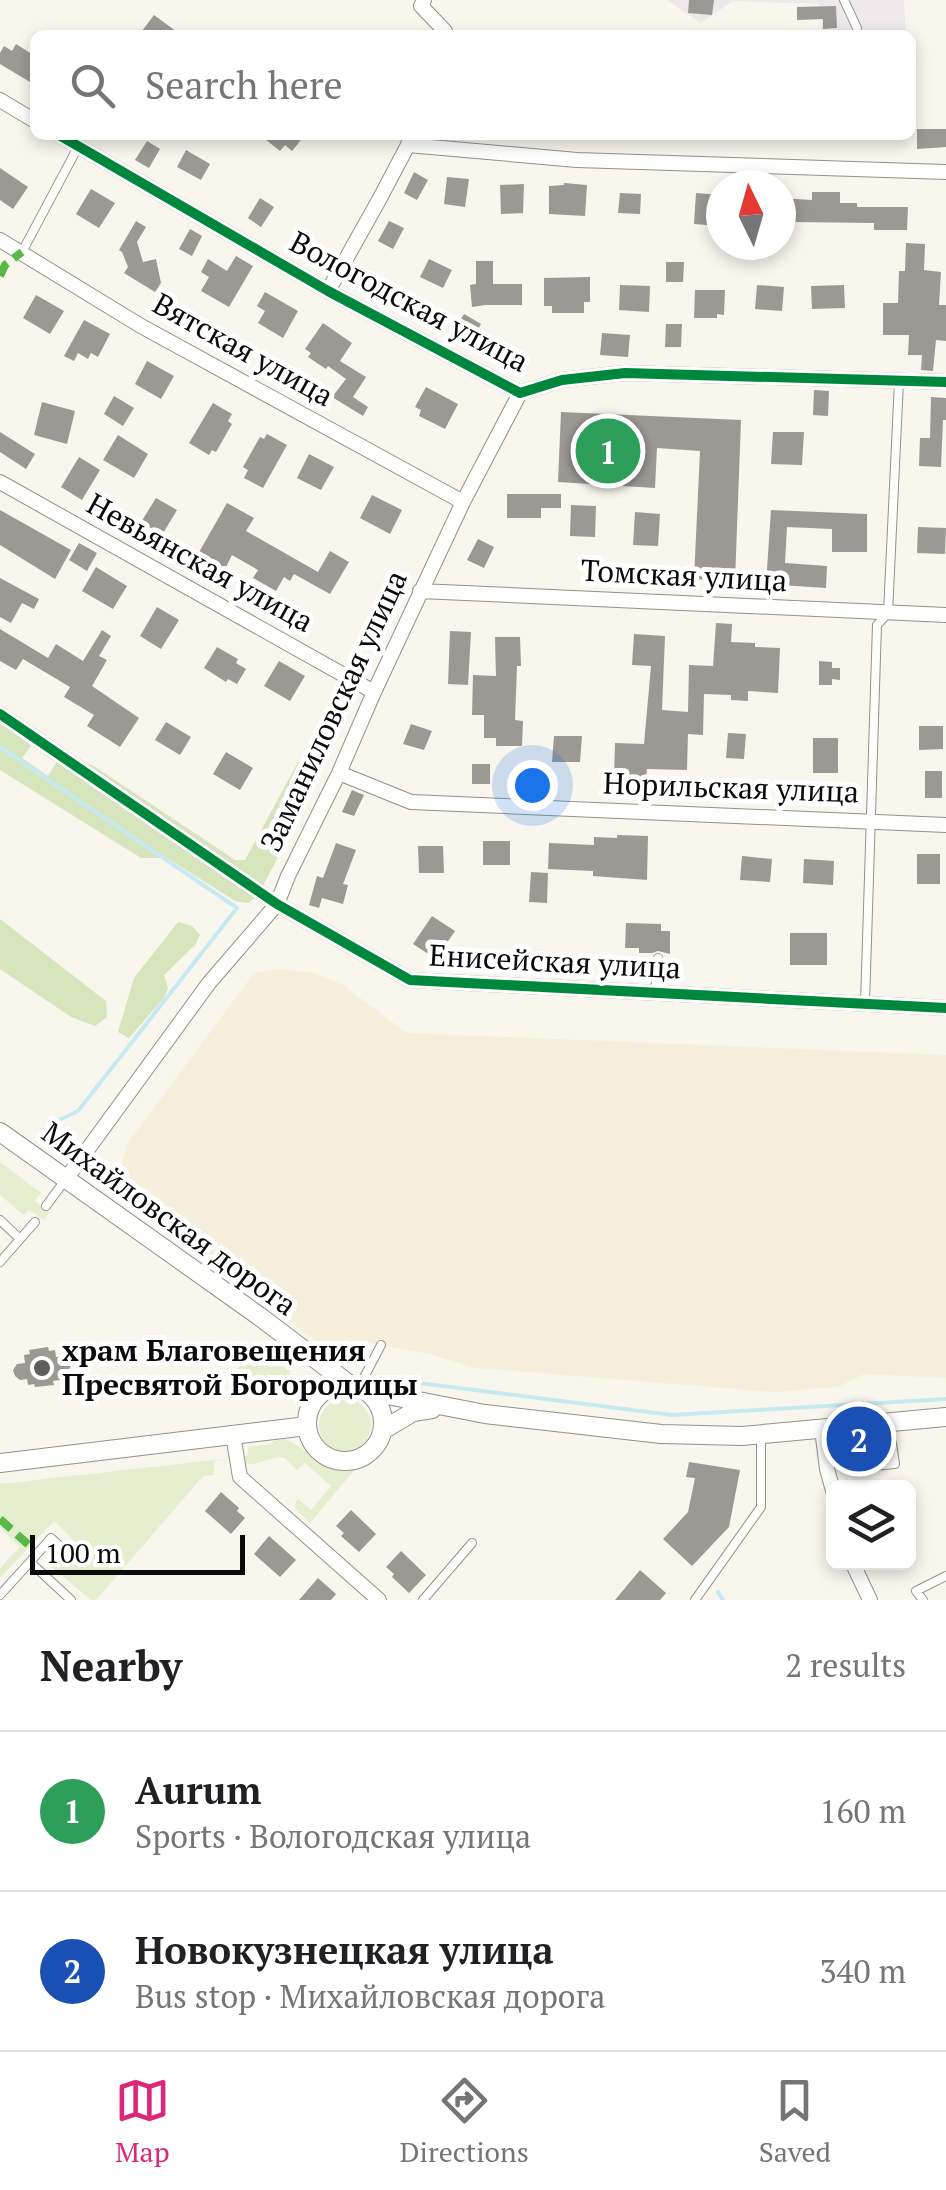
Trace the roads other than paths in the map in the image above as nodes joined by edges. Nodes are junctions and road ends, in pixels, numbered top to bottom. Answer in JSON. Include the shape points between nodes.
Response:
{"nodes":[{"id":1,"x":424,"y":0,"type":"edge"},
{"id":2,"x":844,"y":0,"type":"edge"},
{"id":3,"x":856,"y":28,"type":"dead end"},
{"id":4,"x":444,"y":30,"type":"edge"},
{"id":5,"x":0,"y":100,"type":"edge"},
{"id":6,"x":30,"y":118,"type":"edge"},
{"id":7,"x":68,"y":140,"type":"edge"},
{"id":8,"x":409,"y":140,"type":"edge"},
{"id":9,"x":78,"y":146,"type":"junction"},
{"id":10,"x":946,"y":172,"type":"edge"},
{"id":11,"x":0,"y":240,"type":"edge"},
{"id":12,"x":22,"y":252,"type":"junction"},
{"id":13,"x":328,"y":291,"type":"junction"},
{"id":14,"x":899,"y":381,"type":"junction"},
{"id":15,"x":946,"y":382,"type":"edge"},
{"id":16,"x":520,"y":393,"type":"junction"},
{"id":17,"x":0,"y":482,"type":"edge"},
{"id":18,"x":462,"y":502,"type":"junction"},
{"id":19,"x":420,"y":591,"type":"junction"},
{"id":20,"x":888,"y":613,"type":"junction"},
{"id":21,"x":946,"y":615,"type":"edge"},
{"id":22,"x":374,"y":692,"type":"junction"},
{"id":23,"x":0,"y":714,"type":"edge"},
{"id":24,"x":340,"y":773,"type":"junction"},
{"id":25,"x":870,"y":822,"type":"junction"},
{"id":26,"x":946,"y":826,"type":"edge"},
{"id":27,"x":276,"y":904,"type":"junction"},
{"id":28,"x":658,"y":958,"type":"dead end"},
{"id":29,"x":655,"y":992,"type":"junction"},
{"id":30,"x":865,"y":1003,"type":"junction"},
{"id":31,"x":946,"y":1008,"type":"edge"},
{"id":32,"x":0,"y":1132,"type":"edge"},
{"id":33,"x":66,"y":1179,"type":"junction"},
{"id":34,"x":46,"y":1206,"type":"dead end"},
{"id":35,"x":0,"y":1220,"type":"edge"},
{"id":36,"x":35,"y":1222,"type":"dead end"},
{"id":37,"x":20,"y":1239,"type":"junction"},
{"id":38,"x":0,"y":1262,"type":"edge"},
{"id":39,"x":381,"y":1345,"type":"dead end"},
{"id":40,"x":305,"y":1351,"type":"junction"},
{"id":41,"x":359,"y":1388,"type":"junction"},
{"id":42,"x":314,"y":1401,"type":"junction"},
{"id":43,"x":444,"y":1408,"type":"junction"},
{"id":44,"x":946,"y":1417,"type":"edge"},
{"id":45,"x":889,"y":1423,"type":"junction"},
{"id":46,"x":307,"y":1426,"type":"junction"},
{"id":47,"x":382,"y":1430,"type":"junction"},
{"id":48,"x":822,"y":1430,"type":"junction"},
{"id":49,"x":233,"y":1435,"type":"junction"},
{"id":50,"x":761,"y":1435,"type":"junction"},
{"id":51,"x":0,"y":1463,"type":"edge"},
{"id":52,"x":862,"y":1466,"type":"dead end"},
{"id":53,"x":830,"y":1480,"type":"edge"},
{"id":54,"x":472,"y":1543,"type":"dead end"},
{"id":55,"x":63,"y":1548,"type":"dead end"},
{"id":56,"x":30,"y":1562,"type":"junction"},
{"id":57,"x":856,"y":1570,"type":"edge"},
{"id":58,"x":946,"y":1576,"type":"edge"},
{"id":59,"x":0,"y":1595,"type":"edge"},
{"id":60,"x":71,"y":1600,"type":"edge"},
{"id":61,"x":379,"y":1600,"type":"edge"},
{"id":62,"x":422,"y":1600,"type":"edge"},
{"id":63,"x":694,"y":1600,"type":"edge"},
{"id":64,"x":870,"y":1600,"type":"edge"},
{"id":65,"x":923,"y":1600,"type":"edge"}],
"edges":[{"from":1,"to":4,"type":"street","via":[[421,6]]},
{"from":2,"to":3,"type":"lane"},
{"from":5,"to":6,"type":"street"},
{"from":7,"to":9,"type":"street","name":"Вологодская улица"},
{"from":8,"to":10,"type":"street","via":[[577,160]]},
{"from":8,"to":13,"type":"street"},
{"from":9,"to":12,"type":"lane"},
{"from":9,"to":13,"type":"street","name":"Вологодская улица"},
{"from":11,"to":12,"type":"street","name":"Вятская улица"},
{"from":12,"to":18,"type":"street","name":"Вятская улица","via":[[141,326]]},
{"from":13,"to":16,"type":"street","name":"Вологодская улица"},
{"from":14,"to":15,"type":"street","name":"Вологодская улица"},
{"from":14,"to":16,"type":"street","name":"Вологодская улица","via":[[625,373]]},
{"from":14,"to":20,"type":"lane"},
{"from":16,"to":18,"type":"street","name":"Заманиловская улица"},
{"from":17,"to":22,"type":"street","name":"Невьянская улица"},
{"from":18,"to":19,"type":"street","name":"Заманиловская улица"},
{"from":19,"to":20,"type":"street","name":"Томская улица"},
{"from":19,"to":22,"type":"street","name":"Заманиловская улица"},
{"from":20,"to":21,"type":"street","name":"Томская улица"},
{"from":20,"to":25,"type":"lane","via":[[877,624]]},
{"from":22,"to":24,"type":"street","name":"Заманиловская улица"},
{"from":23,"to":27,"type":"street","name":"Енисейская улица"},
{"from":24,"to":25,"type":"street","name":"Норильская улица","via":[[411,802]]},
{"from":24,"to":27,"type":"street","name":"Заманиловская улица"},
{"from":25,"to":26,"type":"street","name":"Норильская улица"},
{"from":25,"to":30,"type":"lane"},
{"from":27,"to":29,"type":"street","name":"Енисейская улица","via":[[410,980]]},
{"from":27,"to":33,"type":"street","name":"Заманиловская улица","via":[[209,983]]},
{"from":28,"to":29,"type":"lane"},
{"from":29,"to":30,"type":"street","name":"Енисейская улица"},
{"from":30,"to":31,"type":"street","name":"Енисейская улица"},
{"from":32,"to":33,"type":"street","name":"Михайловская дорога"},
{"from":33,"to":34,"type":"lane"},
{"from":33,"to":40,"type":"street","name":"Михайловская дорога"},
{"from":35,"to":37,"type":"lane"},
{"from":36,"to":37,"type":"lane"},
{"from":37,"to":38,"type":"lane"},
{"from":39,"to":41,"type":"lane"},
{"from":40,"to":41,"type":"street","name":"Михайловская дорога"},
{"from":40,"to":42,"type":"street","name":"Михайловская дорога","via":[[317,1374]]},
{"from":41,"to":42,"type":"street","via":[[342,1384]]},
{"from":41,"to":43,"type":"street","name":"Михайловская дорога"},
{"from":41,"to":47,"type":"street","via":[[380,1408]]},
{"from":42,"to":46,"type":"street"},
{"from":43,"to":47,"type":"street","name":"Михайловская дорога","via":[[413,1412]]},
{"from":43,"to":50,"type":"street","name":"Михайловская дорога","via":[[661,1434]]},
{"from":44,"to":45,"type":"street","name":"Михайловская дорога"},
{"from":45,"to":48,"type":"street","name":"Михайловская дорога"},
{"from":45,"to":52,"type":"lane","via":[[895,1464]]},
{"from":46,"to":47,"type":"street","via":[[318,1449],[342,1461],[368,1453]]},
{"from":46,"to":49,"type":"street"},
{"from":48,"to":50,"type":"street","name":"Михайловская дорога"},
{"from":48,"to":53,"type":"street"},
{"from":49,"to":51,"type":"street"},
{"from":49,"to":61,"type":"street","via":[[240,1477]]},
{"from":50,"to":63,"type":"lane","via":[[761,1507]]},
{"from":54,"to":62,"type":"lane"},
{"from":55,"to":56,"type":"lane","via":[[52,1538]]},
{"from":56,"to":59,"type":"lane"},
{"from":56,"to":60,"type":"lane"},
{"from":57,"to":64,"type":"street"},
{"from":58,"to":65,"type":"lane","via":[[916,1591]]}]}
